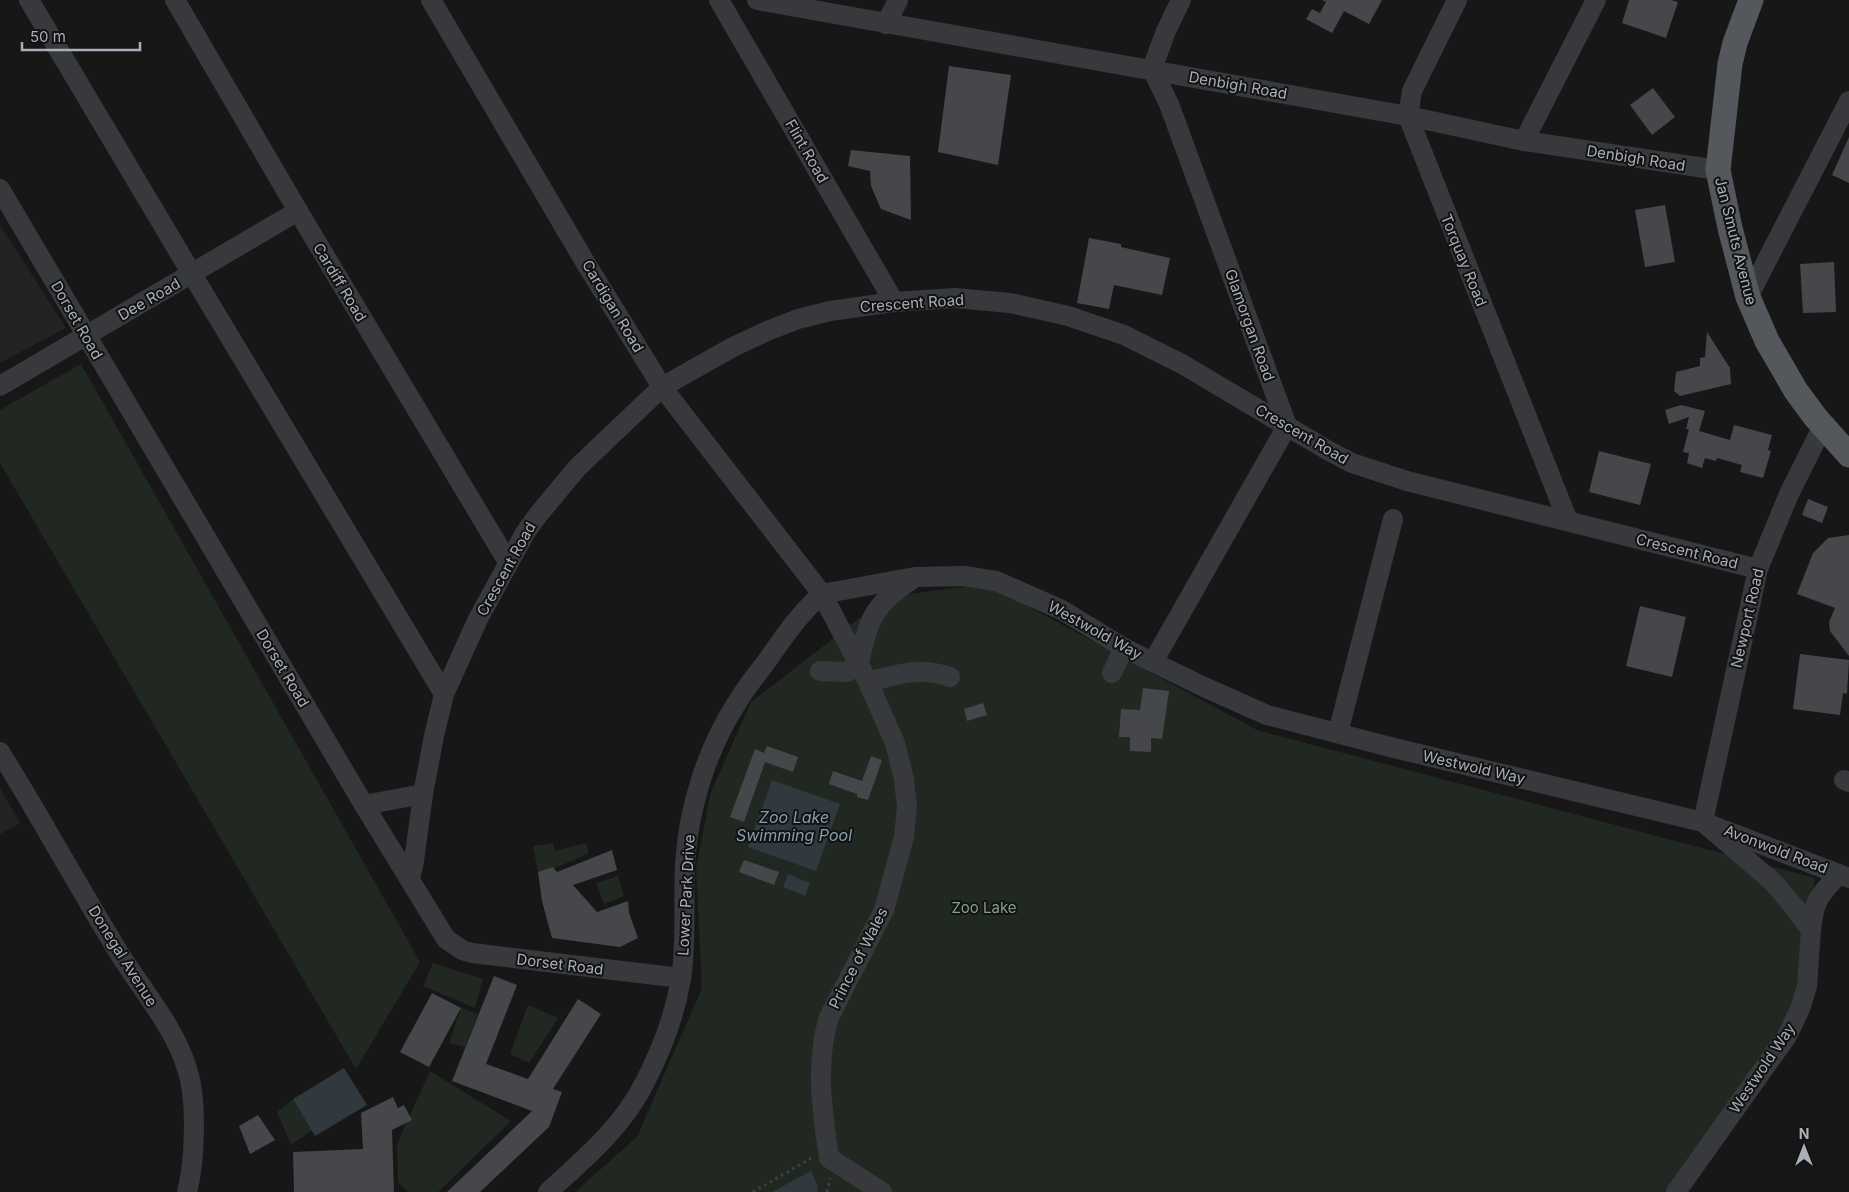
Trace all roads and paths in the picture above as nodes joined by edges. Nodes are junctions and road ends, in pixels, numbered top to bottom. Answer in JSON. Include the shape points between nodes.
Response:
{"nodes":[{"id":1,"x":29,"y":0,"type":"edge"},
{"id":2,"x":175,"y":0,"type":"edge"},
{"id":3,"x":431,"y":0,"type":"edge"},
{"id":4,"x":719,"y":0,"type":"edge"},
{"id":5,"x":757,"y":0,"type":"edge"},
{"id":6,"x":898,"y":0,"type":"edge"},
{"id":7,"x":1181,"y":0,"type":"edge"},
{"id":8,"x":1458,"y":0,"type":"edge"},
{"id":9,"x":1596,"y":0,"type":"edge"},
{"id":10,"x":1750,"y":0,"type":"edge"},
{"id":11,"x":886,"y":24,"type":"junction"},
{"id":12,"x":1152,"y":69,"type":"junction"},
{"id":13,"x":1849,"y":101,"type":"edge"},
{"id":14,"x":1408,"y":116,"type":"junction"},
{"id":15,"x":1524,"y":141,"type":"junction"},
{"id":16,"x":1718,"y":170,"type":"junction"},
{"id":17,"x":0,"y":189,"type":"edge"},
{"id":18,"x":298,"y":211,"type":"junction"},
{"id":19,"x":192,"y":274,"type":"junction"},
{"id":20,"x":1748,"y":297,"type":"junction"},
{"id":21,"x":894,"y":302,"type":"junction"},
{"id":22,"x":86,"y":335,"type":"junction"},
{"id":23,"x":0,"y":386,"type":"edge"},
{"id":24,"x":662,"y":387,"type":"junction"},
{"id":25,"x":1287,"y":426,"type":"junction"},
{"id":26,"x":1823,"y":426,"type":"junction"},
{"id":27,"x":1849,"y":456,"type":"edge"},
{"id":28,"x":1393,"y":519,"type":"dead end"},
{"id":29,"x":1568,"y":521,"type":"junction"},
{"id":30,"x":508,"y":562,"type":"junction"},
{"id":31,"x":1758,"y":569,"type":"junction"},
{"id":32,"x":915,"y":577,"type":"junction"},
{"id":33,"x":822,"y":594,"type":"junction"},
{"id":34,"x":1124,"y":648,"type":"junction"},
{"id":35,"x":1153,"y":662,"type":"junction"},
{"id":36,"x":859,"y":664,"type":"junction"},
{"id":37,"x":820,"y":671,"type":"dead end"},
{"id":38,"x":1112,"y":673,"type":"dead end"},
{"id":39,"x":950,"y":677,"type":"dead end"},
{"id":40,"x":868,"y":682,"type":"junction"},
{"id":41,"x":444,"y":694,"type":"junction"},
{"id":42,"x":1338,"y":732,"type":"junction"},
{"id":43,"x":0,"y":752,"type":"edge"},
{"id":44,"x":423,"y":794,"type":"junction"},
{"id":45,"x":364,"y":806,"type":"junction"},
{"id":46,"x":1703,"y":822,"type":"junction"},
{"id":47,"x":1844,"y":876,"type":"edge"},
{"id":48,"x":410,"y":879,"type":"junction"},
{"id":49,"x":1811,"y":930,"type":"junction"},
{"id":50,"x":681,"y":978,"type":"junction"},
{"id":51,"x":828,"y":1148,"type":"junction"},
{"id":52,"x":831,"y":1173,"type":"dead end"},
{"id":53,"x":192,"y":1189,"type":"edge"},
{"id":54,"x":548,"y":1192,"type":"edge"},
{"id":55,"x":753,"y":1192,"type":"edge"},
{"id":56,"x":827,"y":1192,"type":"edge"},
{"id":57,"x":882,"y":1192,"type":"edge"},
{"id":58,"x":1676,"y":1192,"type":"edge"}],
"edges":[{"from":1,"to":19,"type":"street"},
{"from":2,"to":18,"type":"street","name":"Cardiff Road"},
{"from":3,"to":24,"type":"street","name":"Cardigan Road"},
{"from":4,"to":21,"type":"street","name":"Flint Road"},
{"from":5,"to":11,"type":"street","name":"Denbigh Road"},
{"from":6,"to":11,"type":"street"},
{"from":7,"to":12,"type":"street"},
{"from":8,"to":14,"type":"street","via":[[1412,91]]},
{"from":9,"to":15,"type":"street"},
{"from":10,"to":16,"type":"main road","name":"Jan Smuts Avenue","via":[[1730,64]]},
{"from":11,"to":12,"type":"street","name":"Denbigh Road"},
{"from":12,"to":14,"type":"street","name":"Denbigh Road"},
{"from":12,"to":25,"type":"street","name":"Glamorgan Road","via":[[1169,104]]},
{"from":13,"to":20,"type":"street"},
{"from":14,"to":15,"type":"street","name":"Denbigh Road"},
{"from":14,"to":29,"type":"street","name":"Torquay Road"},
{"from":15,"to":16,"type":"street","name":"Denbigh Road"},
{"from":16,"to":20,"type":"main road","name":"Jan Smuts Avenue"},
{"from":17,"to":22,"type":"street","name":"Dorset Road"},
{"from":18,"to":19,"type":"street","name":"Dee Road"},
{"from":18,"to":30,"type":"street","name":"Cardiff Road"},
{"from":19,"to":22,"type":"street","name":"Dee Road"},
{"from":19,"to":41,"type":"street"},
{"from":20,"to":26,"type":"main road","name":"Jan Smuts Avenue","via":[[1779,364]]},
{"from":21,"to":24,"type":"street","name":"Crescent Road","via":[[830,311],[767,331]]},
{"from":21,"to":25,"type":"street","name":"Crescent Road","via":[[955,298],[1010,303],[1068,316],[1132,339],[1182,364]]},
{"from":22,"to":23,"type":"street","name":"Dee Road"},
{"from":22,"to":45,"type":"street","name":"Dorset Road"},
{"from":24,"to":30,"type":"street","name":"Crescent Road","via":[[578,468],[538,514]]},
{"from":24,"to":33,"type":"street","name":"Cardigan Road"},
{"from":25,"to":29,"type":"street","name":"Crescent Road","via":[[1329,451],[1369,469]]},
{"from":25,"to":35,"type":"street"},
{"from":26,"to":27,"type":"main road","name":"Jan Smuts Avenue"},
{"from":26,"to":31,"type":"street","name":"Newport Road","via":[[1789,494]]},
{"from":28,"to":42,"type":"street"},
{"from":29,"to":31,"type":"street","name":"Crescent Road"},
{"from":30,"to":41,"type":"street","name":"Crescent Road"},
{"from":31,"to":46,"type":"street","name":"Newport Road"},
{"from":32,"to":33,"type":"street","name":"Westwold Way"},
{"from":32,"to":34,"type":"street","name":"Westwold Way","via":[[964,576],[1003,584],[1062,610]]},
{"from":32,"to":36,"type":"street","via":[[892,592],[878,608],[864,635]]},
{"from":33,"to":36,"type":"street","name":"Prince of Wales"},
{"from":33,"to":50,"type":"street","name":"Lower Park Drive","via":[[804,611],[737,702],[703,773],[686,847]]},
{"from":34,"to":35,"type":"street","name":"Westwold Way"},
{"from":34,"to":38,"type":"street"},
{"from":35,"to":42,"type":"street","name":"Westwold Way","via":[[1235,702],[1267,714]]},
{"from":36,"to":37,"type":"street","via":[[847,672]]},
{"from":36,"to":40,"type":"street","name":"Prince of Wales"},
{"from":39,"to":40,"type":"street","via":[[932,672],[905,672]]},
{"from":40,"to":51,"type":"street","name":"Prince of Wales","via":[[898,753],[907,818],[884,910],[845,983],[824,1032],[820,1073]]},
{"from":41,"to":44,"type":"street","name":"Crescent Road"},
{"from":42,"to":46,"type":"street","name":"Westwold Way"},
{"from":43,"to":53,"type":"street","name":"Donegal Avenue","via":[[178,1046],[193,1093]]},
{"from":44,"to":45,"type":"street"},
{"from":44,"to":48,"type":"street","name":"Crescent Road"},
{"from":45,"to":48,"type":"street","name":"Dorset Road"},
{"from":46,"to":47,"type":"street","name":"Avonwold Road"},
{"from":46,"to":49,"type":"street","name":"Westwold Way","via":[[1773,882]]},
{"from":47,"to":49,"type":"street","via":[[1817,900]]},
{"from":48,"to":50,"type":"street","name":"Dorset Road","via":[[439,929],[462,950]]},
{"from":49,"to":58,"type":"street","name":"Westwold Way","via":[[1807,986],[1787,1036]]},
{"from":50,"to":54,"type":"street","name":"Lower Park Drive","via":[[658,1053],[629,1112]]},
{"from":51,"to":55,"type":"path"},
{"from":51,"to":57,"type":"street","via":[[829,1158]]},
{"from":52,"to":56,"type":"path"}]}
